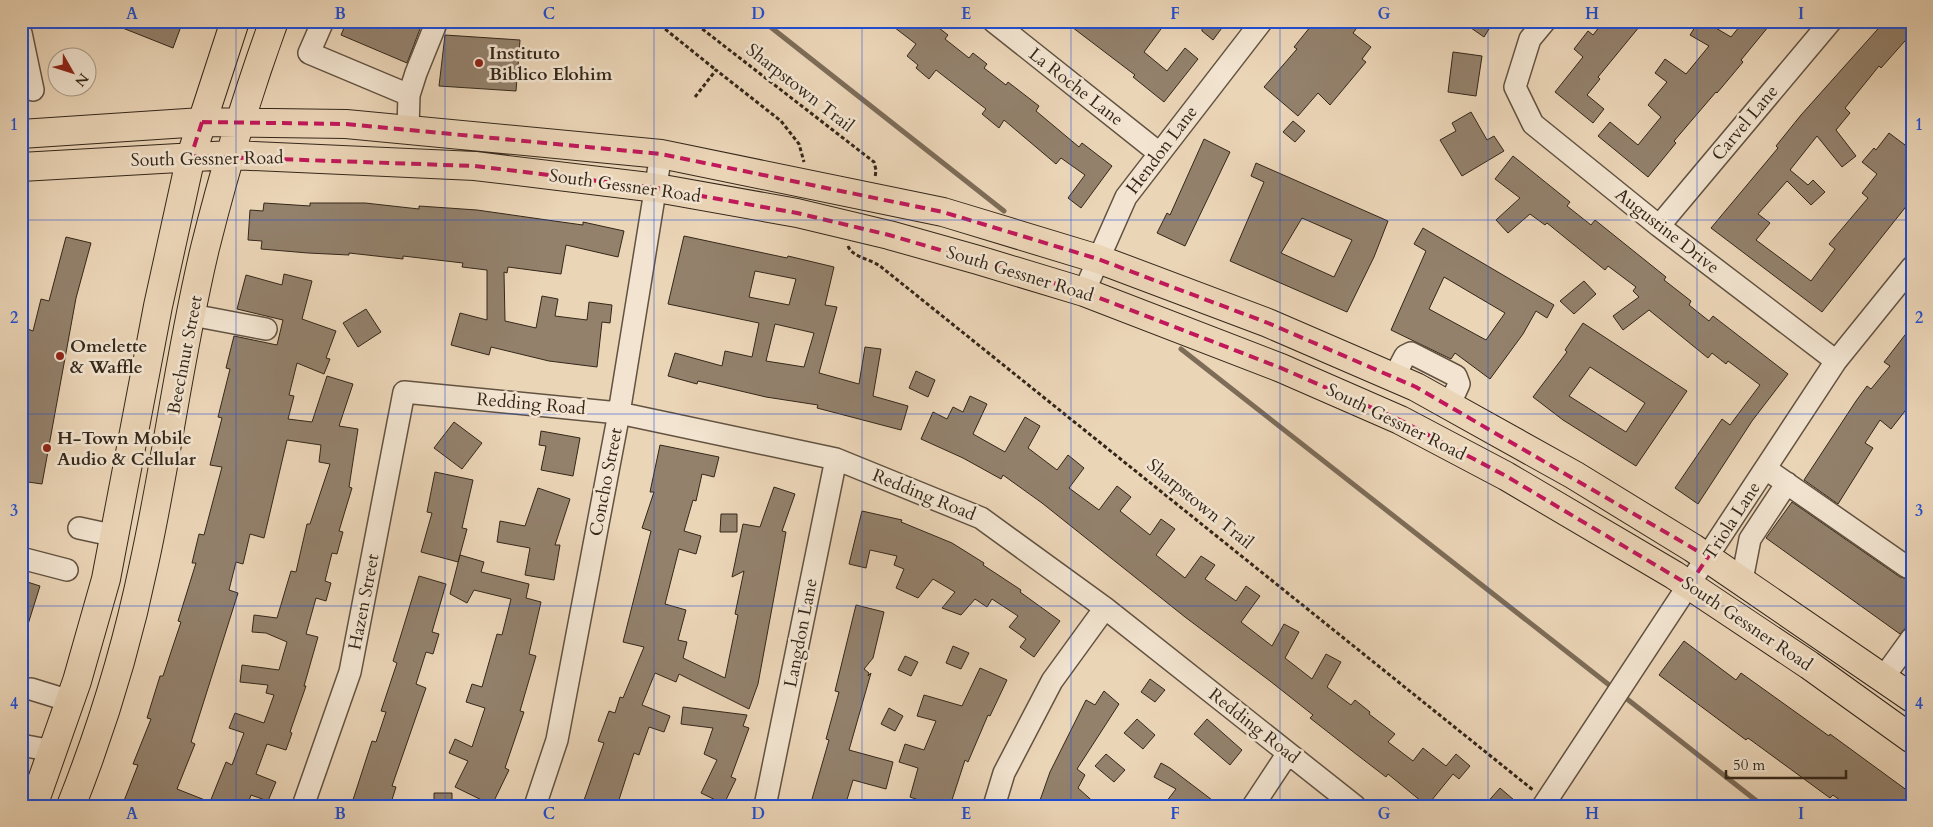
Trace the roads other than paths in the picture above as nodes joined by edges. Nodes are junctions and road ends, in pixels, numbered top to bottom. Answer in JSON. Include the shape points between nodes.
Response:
{"nodes":[{"id":1,"x":235,"y":21,"type":"edge"},
{"id":2,"x":274,"y":21,"type":"edge"},
{"id":3,"x":323,"y":21,"type":"edge"},
{"id":4,"x":437,"y":21,"type":"edge"},
{"id":5,"x":993,"y":21,"type":"edge"},
{"id":6,"x":1262,"y":21,"type":"edge"},
{"id":7,"x":1545,"y":21,"type":"edge"},
{"id":8,"x":1831,"y":21,"type":"edge"},
{"id":9,"x":21,"y":33,"type":"edge"},
{"id":10,"x":33,"y":90,"type":"dead end"},
{"id":11,"x":409,"y":95,"type":"junction"},
{"id":12,"x":242,"y":121,"type":"junction"},
{"id":13,"x":202,"y":122,"type":"junction"},
{"id":14,"x":408,"y":129,"type":"junction"},
{"id":15,"x":21,"y":134,"type":"edge"},
{"id":16,"x":1159,"y":152,"type":"junction"},
{"id":17,"x":661,"y":154,"type":"junction"},
{"id":18,"x":231,"y":155,"type":"junction"},
{"id":19,"x":191,"y":156,"type":"junction"},
{"id":20,"x":21,"y":167,"type":"edge"},
{"id":21,"x":657,"y":188,"type":"junction"},
{"id":22,"x":1659,"y":226,"type":"junction"},
{"id":23,"x":1098,"y":259,"type":"junction"},
{"id":24,"x":1912,"y":267,"type":"edge"},
{"id":25,"x":1084,"y":292,"type":"junction"},
{"id":26,"x":192,"y":315,"type":"junction"},
{"id":27,"x":266,"y":329,"type":"dead end"},
{"id":28,"x":1836,"y":361,"type":"junction"},
{"id":29,"x":1405,"y":382,"type":"junction"},
{"id":30,"x":143,"y":392,"type":"junction"},
{"id":31,"x":404,"y":392,"type":"joint"},
{"id":32,"x":176,"y":397,"type":"junction"},
{"id":33,"x":619,"y":413,"type":"junction"},
{"id":34,"x":1400,"y":420,"type":"junction"},
{"id":35,"x":836,"y":459,"type":"junction"},
{"id":36,"x":1766,"y":469,"type":"junction"},
{"id":37,"x":1787,"y":483,"type":"junction"},
{"id":38,"x":79,"y":528,"type":"dead end"},
{"id":39,"x":116,"y":536,"type":"junction"},
{"id":40,"x":1708,"y":557,"type":"junction"},
{"id":41,"x":21,"y":558,"type":"edge"},
{"id":42,"x":1908,"y":567,"type":"dead end"},
{"id":43,"x":67,"y":570,"type":"dead end"},
{"id":44,"x":1742,"y":580,"type":"junction"},
{"id":45,"x":1689,"y":585,"type":"junction"},
{"id":46,"x":1105,"y":608,"type":"junction"},
{"id":47,"x":96,"y":620,"type":"junction"},
{"id":48,"x":129,"y":627,"type":"junction"},
{"id":49,"x":1912,"y":638,"type":"edge"},
{"id":50,"x":1898,"y":667,"type":"edge"},
{"id":51,"x":31,"y":689,"type":"dead end"},
{"id":52,"x":1912,"y":698,"type":"edge"},
{"id":53,"x":70,"y":700,"type":"junction"},
{"id":54,"x":1912,"y":739,"type":"edge"},
{"id":55,"x":21,"y":745,"type":"edge"},
{"id":56,"x":53,"y":751,"type":"junction"},
{"id":57,"x":1288,"y":754,"type":"junction"},
{"id":58,"x":1541,"y":800,"type":"edge"},
{"id":59,"x":33,"y":806,"type":"edge"},
{"id":60,"x":70,"y":806,"type":"edge"},
{"id":61,"x":303,"y":806,"type":"edge"},
{"id":62,"x":534,"y":806,"type":"edge"},
{"id":63,"x":765,"y":806,"type":"edge"},
{"id":64,"x":994,"y":806,"type":"edge"},
{"id":65,"x":1253,"y":806,"type":"edge"},
{"id":66,"x":1355,"y":806,"type":"edge"}],
"edges":[{"from":1,"to":13,"type":"main road","name":"Beechnut Street"},
{"from":2,"to":12,"type":"main road","name":"Beechnut Street"},
{"from":3,"to":11,"type":"street","via":[[310,52]]},
{"from":4,"to":11,"type":"street"},
{"from":5,"to":16,"type":"street","name":"La Roche Lane"},
{"from":6,"to":16,"type":"street","name":"Hendon Lane"},
{"from":7,"to":22,"type":"street","name":"Augustine Drive","via":[[1530,39],[1515,87],[1533,124]]},
{"from":8,"to":22,"type":"street","name":"Carvel Lane"},
{"from":9,"to":10,"type":"street"},
{"from":11,"to":14,"type":"street"},
{"from":12,"to":13,"type":"main road","name":"South Gessner Road"},
{"from":12,"to":14,"type":"main road","name":"South Gessner Road"},
{"from":12,"to":18,"type":"main road","name":"Beechnut Street"},
{"from":13,"to":15,"type":"main road","name":"South Gessner Road"},
{"from":13,"to":19,"type":"main road","name":"Beechnut Street"},
{"from":14,"to":17,"type":"main road","name":"South Gessner Road"},
{"from":16,"to":23,"type":"street","name":"Hendon Lane","via":[[1126,197]]},
{"from":17,"to":21,"type":"street","name":"Concho Street"},
{"from":17,"to":23,"type":"main road","name":"South Gessner Road","via":[[943,212]]},
{"from":18,"to":19,"type":"main road","name":"South Gessner Road"},
{"from":18,"to":21,"type":"main road","name":"South Gessner Road","via":[[475,166]]},
{"from":18,"to":26,"type":"main road","name":"Beechnut Street","via":[[205,248]]},
{"from":19,"to":20,"type":"main road","name":"South Gessner Road"},
{"from":19,"to":30,"type":"main road","name":"Beechnut Street"},
{"from":21,"to":25,"type":"main road","name":"South Gessner Road","via":[[798,213],[889,235]]},
{"from":21,"to":33,"type":"street","name":"Concho Street"},
{"from":22,"to":28,"type":"street","name":"Augustine Drive"},
{"from":23,"to":25,"type":"street","name":"Hendon Lane"},
{"from":23,"to":29,"type":"main road","name":"South Gessner Road","via":[[1268,323]]},
{"from":24,"to":28,"type":"street","name":"Triola Lane"},
{"from":25,"to":34,"type":"main road","name":"South Gessner Road","via":[[1281,368]]},
{"from":26,"to":27,"type":"street"},
{"from":26,"to":32,"type":"main road","name":"Beechnut Street"},
{"from":28,"to":36,"type":"street","name":"Triola Lane"},
{"from":29,"to":34,"type":"main road"},
{"from":29,"to":40,"type":"main road","name":"South Gessner Road","via":[[1574,475]]},
{"from":30,"to":32,"type":"main road"},
{"from":30,"to":39,"type":"main road","name":"Beechnut Street"},
{"from":31,"to":33,"type":"street","name":"Redding Road"},
{"from":31,"to":61,"type":"street","name":"Hazen Street","via":[[350,672]]},
{"from":32,"to":48,"type":"main road","name":"Beechnut Street"},
{"from":33,"to":35,"type":"street","name":"Redding Road"},
{"from":33,"to":62,"type":"street","name":"Concho Street","via":[[557,740]]},
{"from":34,"to":45,"type":"main road","name":"South Gessner Road","via":[[1506,476]]},
{"from":35,"to":46,"type":"street","name":"Redding Road","via":[[981,518]]},
{"from":35,"to":63,"type":"street","name":"Langdon Lane"},
{"from":36,"to":37,"type":"street"},
{"from":36,"to":40,"type":"street","name":"Triola Lane"},
{"from":37,"to":42,"type":"street"},
{"from":37,"to":44,"type":"street","via":[[1750,539]]},
{"from":38,"to":39,"type":"street"},
{"from":39,"to":47,"type":"main road","name":"Beechnut Street"},
{"from":40,"to":44,"type":"main road","name":"South Gessner Road"},
{"from":40,"to":45,"type":"street","name":"Triola Lane"},
{"from":41,"to":43,"type":"street"},
{"from":44,"to":50,"type":"main road","name":"South Gessner Road"},
{"from":45,"to":54,"type":"main road","name":"South Gessner Road"},
{"from":45,"to":58,"type":"street","name":"Triola Lane","via":[[1602,717]]},
{"from":46,"to":57,"type":"street","name":"Redding Road"},
{"from":46,"to":64,"type":"street","via":[[1052,681],[1004,774]]},
{"from":47,"to":48,"type":"main road"},
{"from":47,"to":53,"type":"main road","name":"Beechnut Street"},
{"from":48,"to":60,"type":"main road","name":"Beechnut Street","via":[[100,725]]},
{"from":49,"to":50,"type":"street"},
{"from":50,"to":52,"type":"main road","name":"South Gessner Road"},
{"from":51,"to":53,"type":"street"},
{"from":53,"to":56,"type":"main road","name":"Beechnut Street"},
{"from":55,"to":56,"type":"street"},
{"from":56,"to":59,"type":"main road","name":"Beechnut Street"},
{"from":57,"to":65,"type":"street"},
{"from":57,"to":66,"type":"street","name":"Redding Road"}]}
